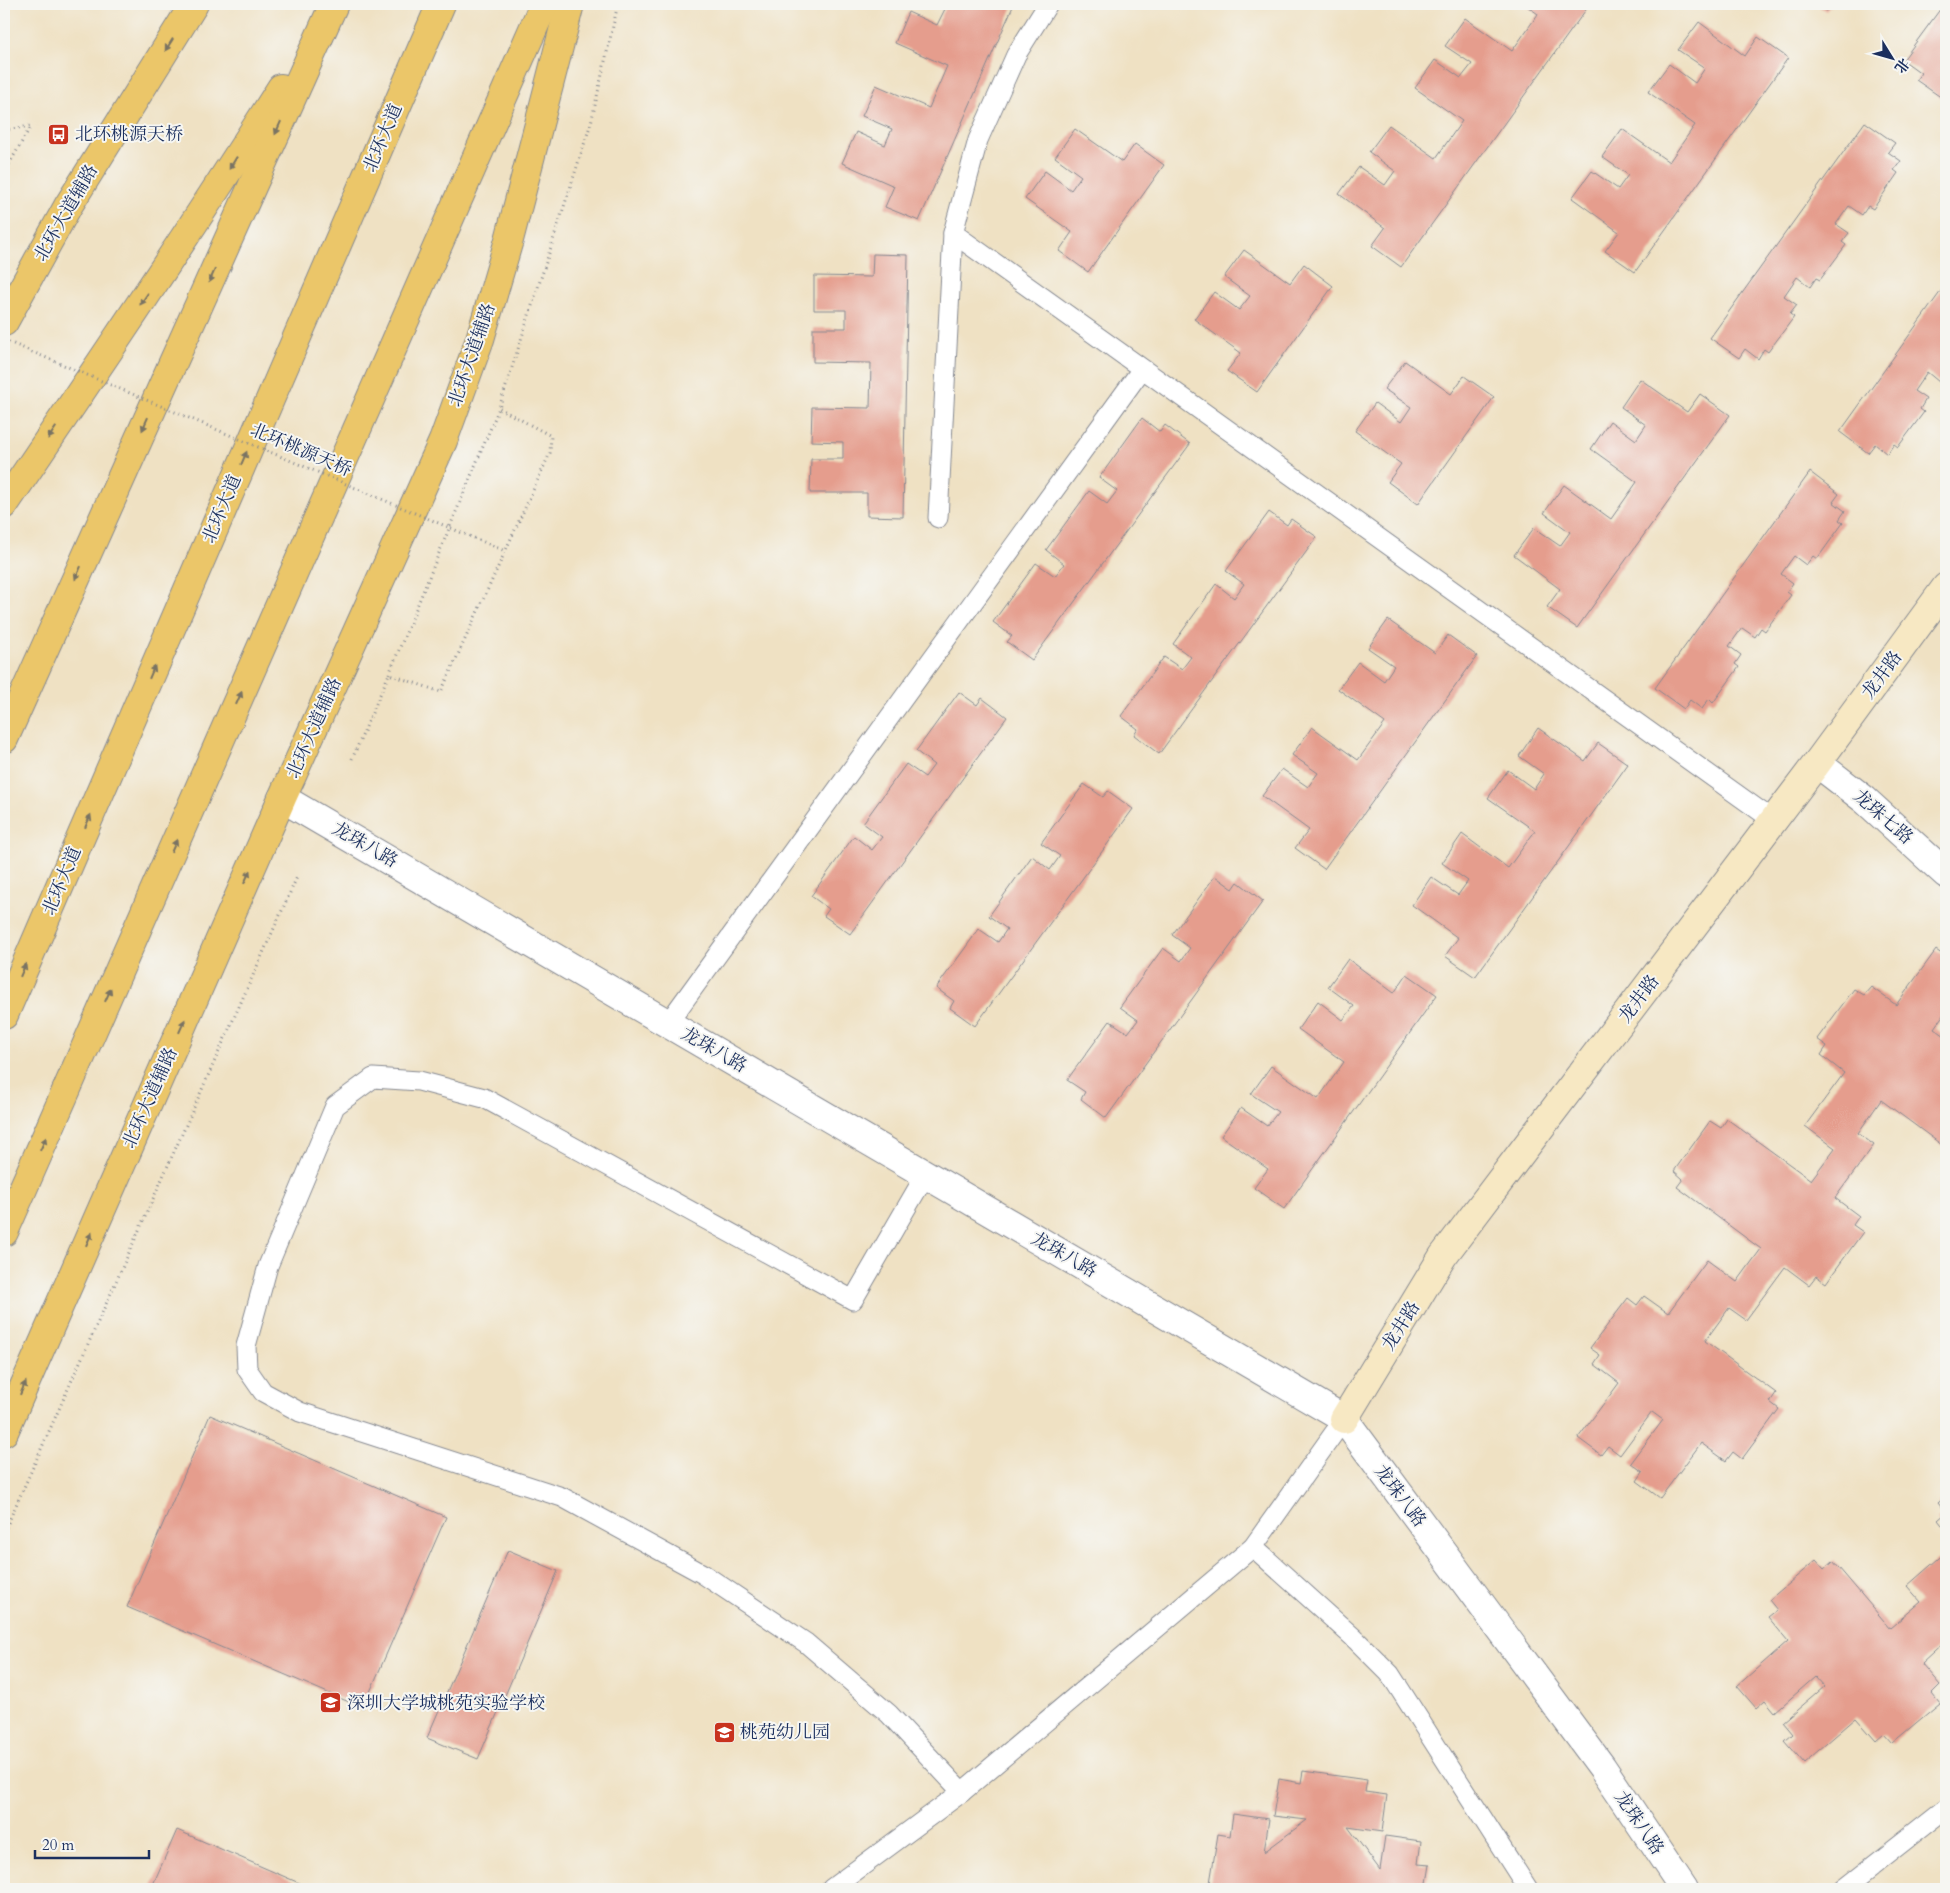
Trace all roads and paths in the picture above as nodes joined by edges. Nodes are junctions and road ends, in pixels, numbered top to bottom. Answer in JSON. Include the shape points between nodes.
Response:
{"nodes":[{"id":1,"x":194,"y":4,"type":"edge"},
{"id":2,"x":334,"y":4,"type":"edge"},
{"id":3,"x":441,"y":4,"type":"edge"},
{"id":4,"x":544,"y":4,"type":"edge"},
{"id":5,"x":570,"y":4,"type":"edge"},
{"id":6,"x":618,"y":4,"type":"edge"},
{"id":7,"x":1048,"y":4,"type":"edge"},
{"id":8,"x":4,"y":130,"type":"edge"},
{"id":9,"x":4,"y":173,"type":"edge"},
{"id":10,"x":953,"y":233,"type":"junction"},
{"id":11,"x":4,"y":322,"type":"edge"},
{"id":12,"x":4,"y":340,"type":"edge"},
{"id":13,"x":1142,"y":369,"type":"junction"},
{"id":14,"x":499,"y":408,"type":"junction"},
{"id":15,"x":4,"y":505,"type":"edge"},
{"id":16,"x":938,"y":518,"type":"dead end"},
{"id":17,"x":506,"y":551,"type":"junction"},
{"id":18,"x":1946,"y":587,"type":"edge"},
{"id":19,"x":389,"y":674,"type":"junction"},
{"id":20,"x":4,"y":739,"type":"edge"},
{"id":21,"x":352,"y":759,"type":"dead end"},
{"id":22,"x":1817,"y":763,"type":"junction"},
{"id":23,"x":282,"y":798,"type":"junction"},
{"id":24,"x":1774,"y":821,"type":"junction"},
{"id":25,"x":1946,"y":874,"type":"edge"},
{"id":26,"x":297,"y":876,"type":"dead end"},
{"id":27,"x":4,"y":1015,"type":"edge"},
{"id":28,"x":668,"y":1023,"type":"junction"},
{"id":29,"x":926,"y":1174,"type":"junction"},
{"id":30,"x":4,"y":1232,"type":"edge"},
{"id":31,"x":1344,"y":1419,"type":"junction"},
{"id":32,"x":4,"y":1432,"type":"edge"},
{"id":33,"x":4,"y":1532,"type":"edge"},
{"id":34,"x":1253,"y":1547,"type":"junction"},
{"id":35,"x":962,"y":1792,"type":"junction"},
{"id":36,"x":1946,"y":1808,"type":"edge"},
{"id":37,"x":831,"y":1889,"type":"edge"},
{"id":38,"x":1528,"y":1889,"type":"edge"},
{"id":39,"x":1684,"y":1889,"type":"edge"},
{"id":40,"x":1844,"y":1889,"type":"edge"}],
"edges":[{"from":1,"to":11,"type":"main road","name":"北环大道辅路","one_way":true,"via":[[68,206]]},
{"from":2,"to":15,"type":"main road","one_way":true,"via":[[213,195]]},
{"from":2,"to":20,"type":"main road","one_way":true},
{"from":27,"to":3,"type":"main road","name":"北环大道","one_way":true},
{"from":30,"to":4,"type":"main road","one_way":true},
{"from":5,"to":23,"type":"main road","name":"北环大道辅路","via":[[480,339],[443,441]]},
{"from":6,"to":14,"type":"path","via":[[591,123]]},
{"from":7,"to":10,"type":"lane","via":[[1016,56],[978,140]]},
{"from":8,"to":9,"type":"path","via":[[31,126]]},
{"from":10,"to":13,"type":"lane"},
{"from":10,"to":16,"type":"lane"},
{"from":12,"to":17,"type":"path","name":"北环桃源天桥","bridge":true},
{"from":13,"to":24,"type":"lane"},
{"from":13,"to":28,"type":"lane"},
{"from":14,"to":17,"type":"path","via":[[551,436],[550,453]]},
{"from":14,"to":19,"type":"path"},
{"from":17,"to":19,"type":"path","via":[[442,692]]},
{"from":18,"to":22,"type":"street","name":"龙井路"},
{"from":19,"to":21,"type":"path"},
{"from":22,"to":24,"type":"street","name":"龙井路"},
{"from":22,"to":25,"type":"street","name":"龙珠七路","via":[[1865,800]]},
{"from":23,"to":28,"type":"street","name":"龙珠八路"},
{"from":32,"to":23,"type":"main road","name":"北环大道辅路","one_way":true},
{"from":24,"to":31,"type":"street","name":"龙井路","via":[[1444,1256]]},
{"from":26,"to":33,"type":"path"},
{"from":28,"to":29,"type":"street","name":"龙珠八路"},
{"from":29,"to":31,"type":"street","name":"龙珠八路"},
{"from":29,"to":35,"type":"lane","via":[[853,1300],[484,1098],[419,1081],[373,1078],[335,1106],[268,1266],[246,1346],[247,1369],[263,1392],[300,1412],[562,1497],[703,1574],[806,1643],[889,1714]]},
{"from":31,"to":34,"type":"lane"},
{"from":31,"to":39,"type":"street","name":"龙珠八路","via":[[1602,1767]]},
{"from":34,"to":35,"type":"lane"},
{"from":34,"to":38,"type":"lane","via":[[1354,1637],[1390,1674]]},
{"from":35,"to":37,"type":"lane"},
{"from":36,"to":40,"type":"lane"}]}
